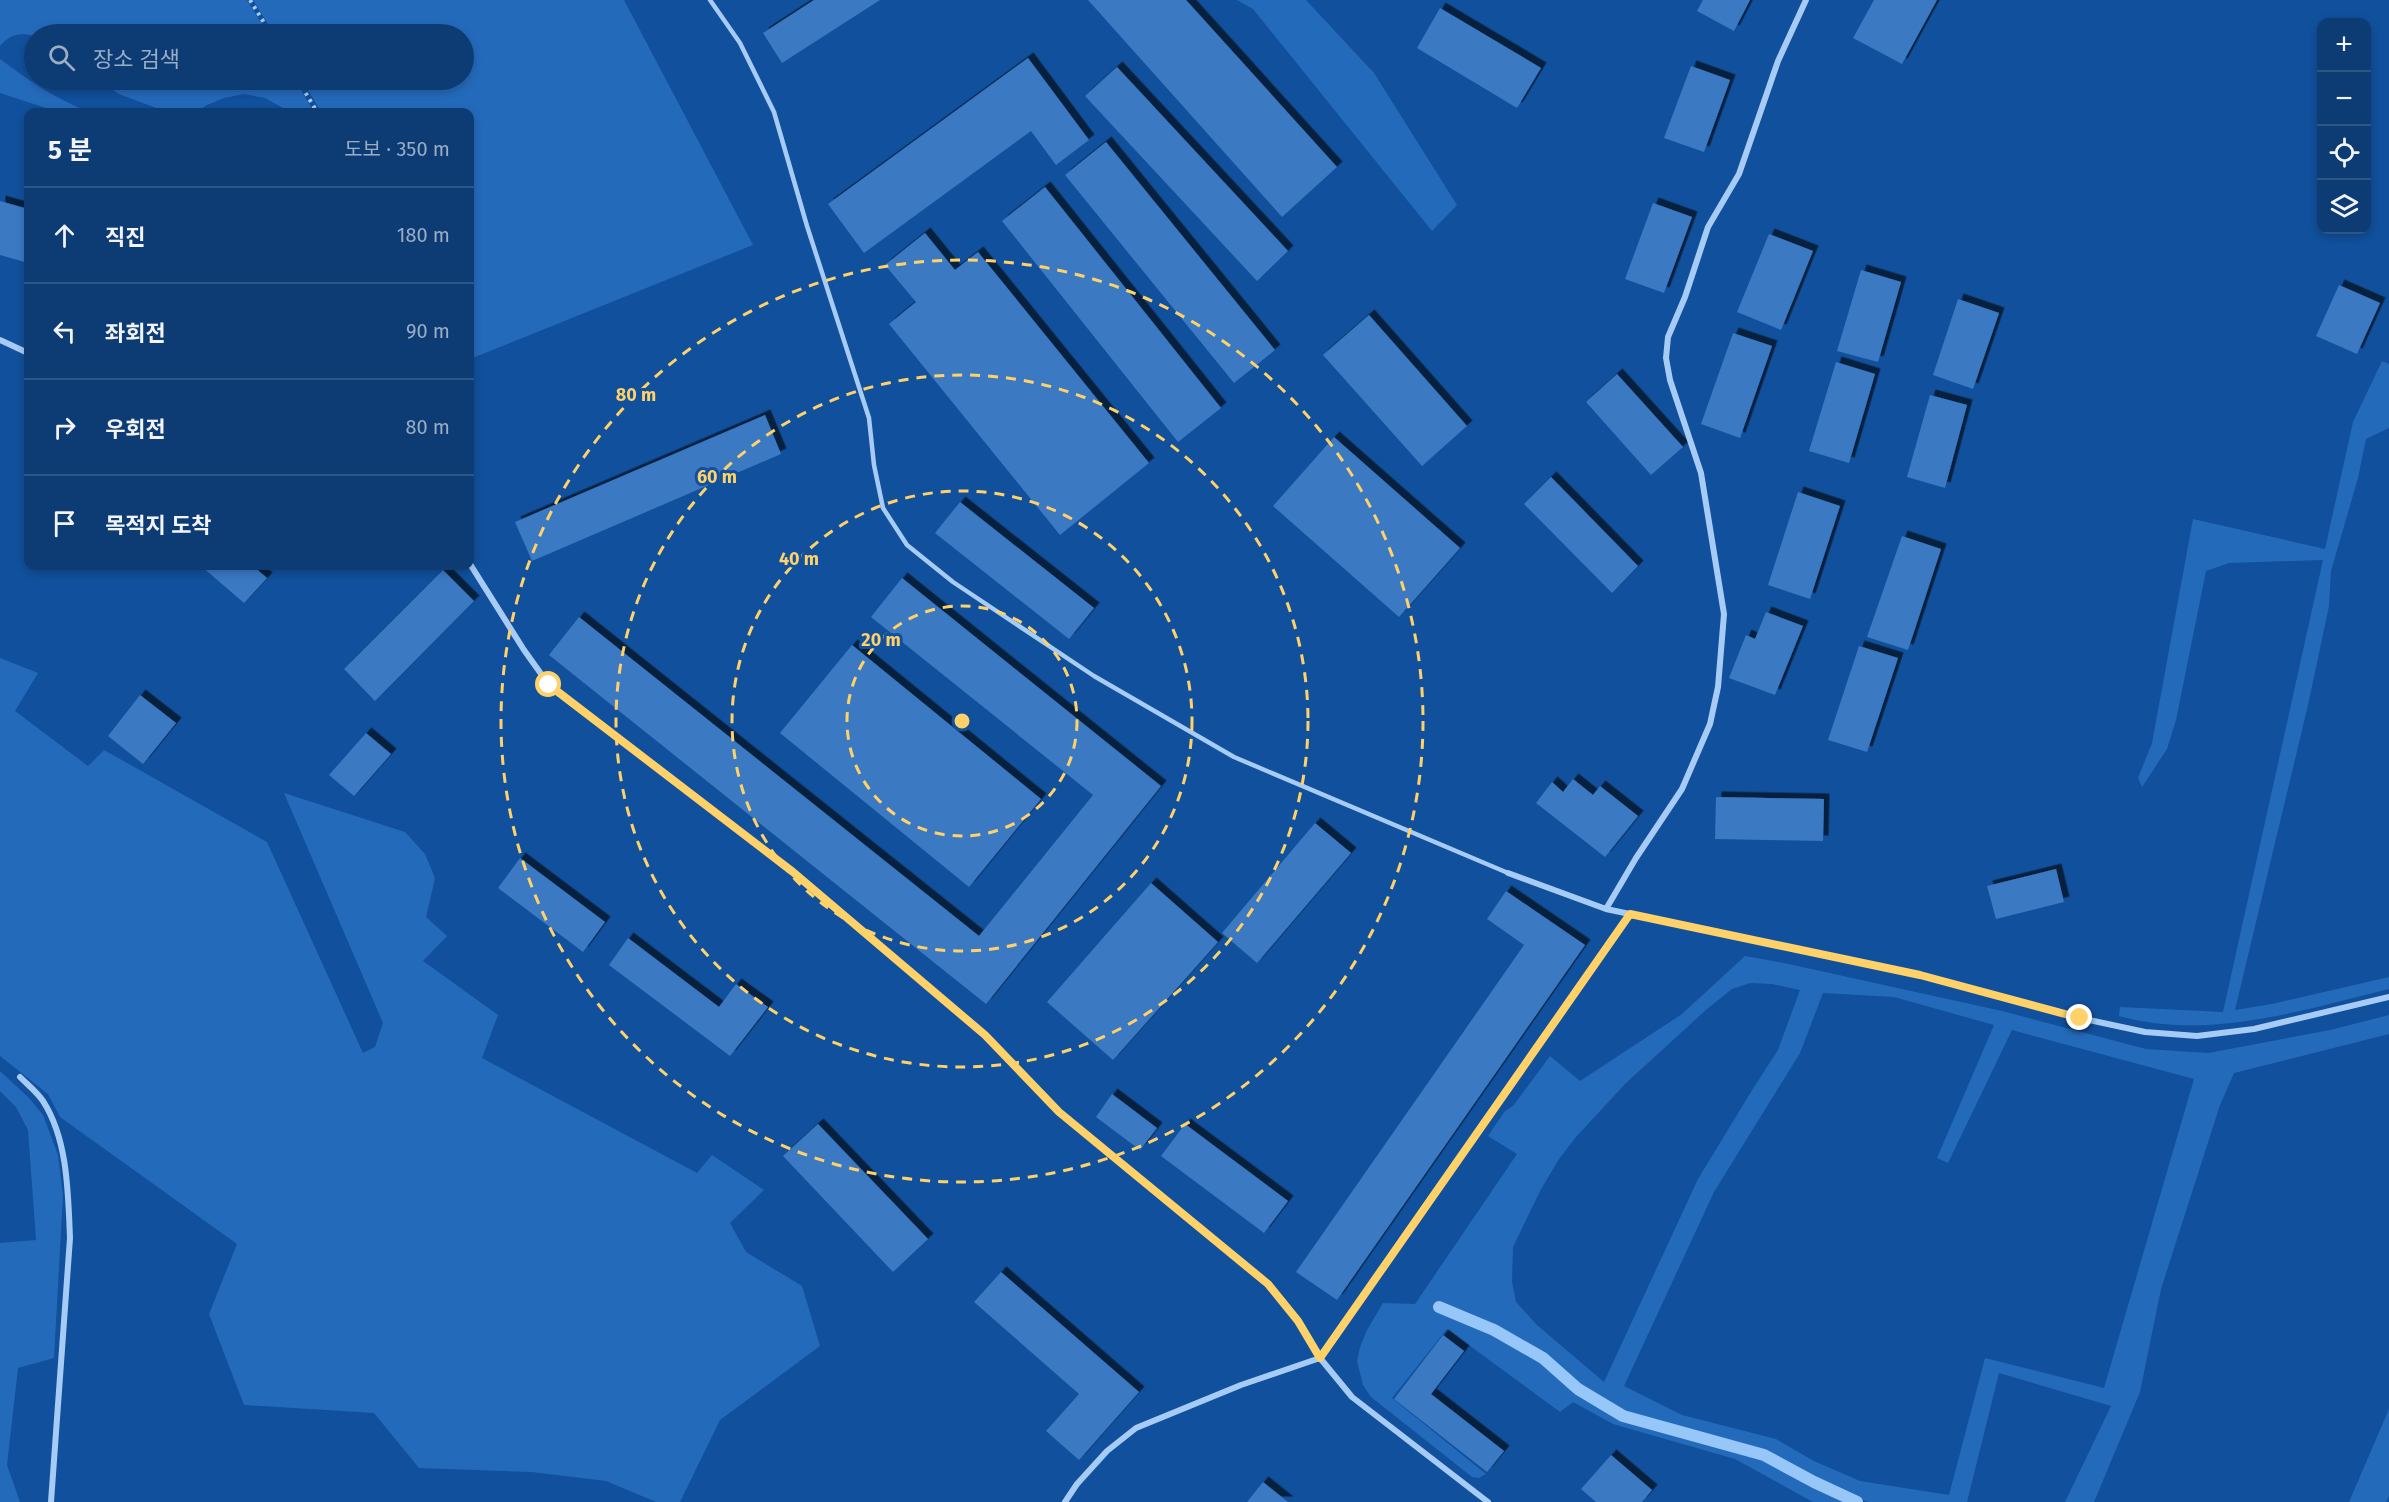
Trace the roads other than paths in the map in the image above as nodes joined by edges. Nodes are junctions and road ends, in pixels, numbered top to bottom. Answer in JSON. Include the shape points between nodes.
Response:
{"nodes":[{"id":1,"x":710,"y":0,"type":"edge"},
{"id":2,"x":1806,"y":0,"type":"edge"},
{"id":3,"x":0,"y":340,"type":"edge"},
{"id":4,"x":24,"y":351,"type":"edge"},
{"id":5,"x":474,"y":570,"type":"edge"},
{"id":6,"x":1508,"y":873,"type":"joint"},
{"id":7,"x":1606,"y":909,"type":"junction"},
{"id":8,"x":1630,"y":914,"type":"junction"},
{"id":9,"x":2389,"y":997,"type":"edge"},
{"id":10,"x":20,"y":1077,"type":"dead end"},
{"id":11,"x":1320,"y":1358,"type":"junction"},
{"id":12,"x":51,"y":1502,"type":"edge"},
{"id":13,"x":1065,"y":1502,"type":"edge"},
{"id":14,"x":1488,"y":1502,"type":"edge"}],
"edges":[{"from":1,"to":6,"type":"lane","via":[[740,43],[774,112],[869,418],[883,508],[907,545],[953,582],[1094,676],[1234,757]]},
{"from":2,"to":7,"type":"street","via":[[1778,61],[1739,174],[1708,227],[1668,337],[1670,380],[1701,473],[1722,602],[1723,646],[1710,724],[1682,789]]},
{"from":3,"to":4,"type":"street"},
{"from":5,"to":11,"type":"street","via":[[549,685],[793,872],[985,1035],[1059,1112],[1268,1284],[1298,1321]]},
{"from":6,"to":7,"type":"street"},
{"from":7,"to":8,"type":"street"},
{"from":8,"to":9,"type":"street","via":[[1920,975],[2145,1032],[2197,1036],[2254,1029]]},
{"from":8,"to":11,"type":"street"},
{"from":10,"to":12,"type":"street","via":[[42,1100],[54,1123],[68,1195],[70,1238]]},
{"from":11,"to":13,"type":"street","via":[[1136,1428],[1107,1451]]},
{"from":11,"to":14,"type":"street","via":[[1352,1397]]}]}
